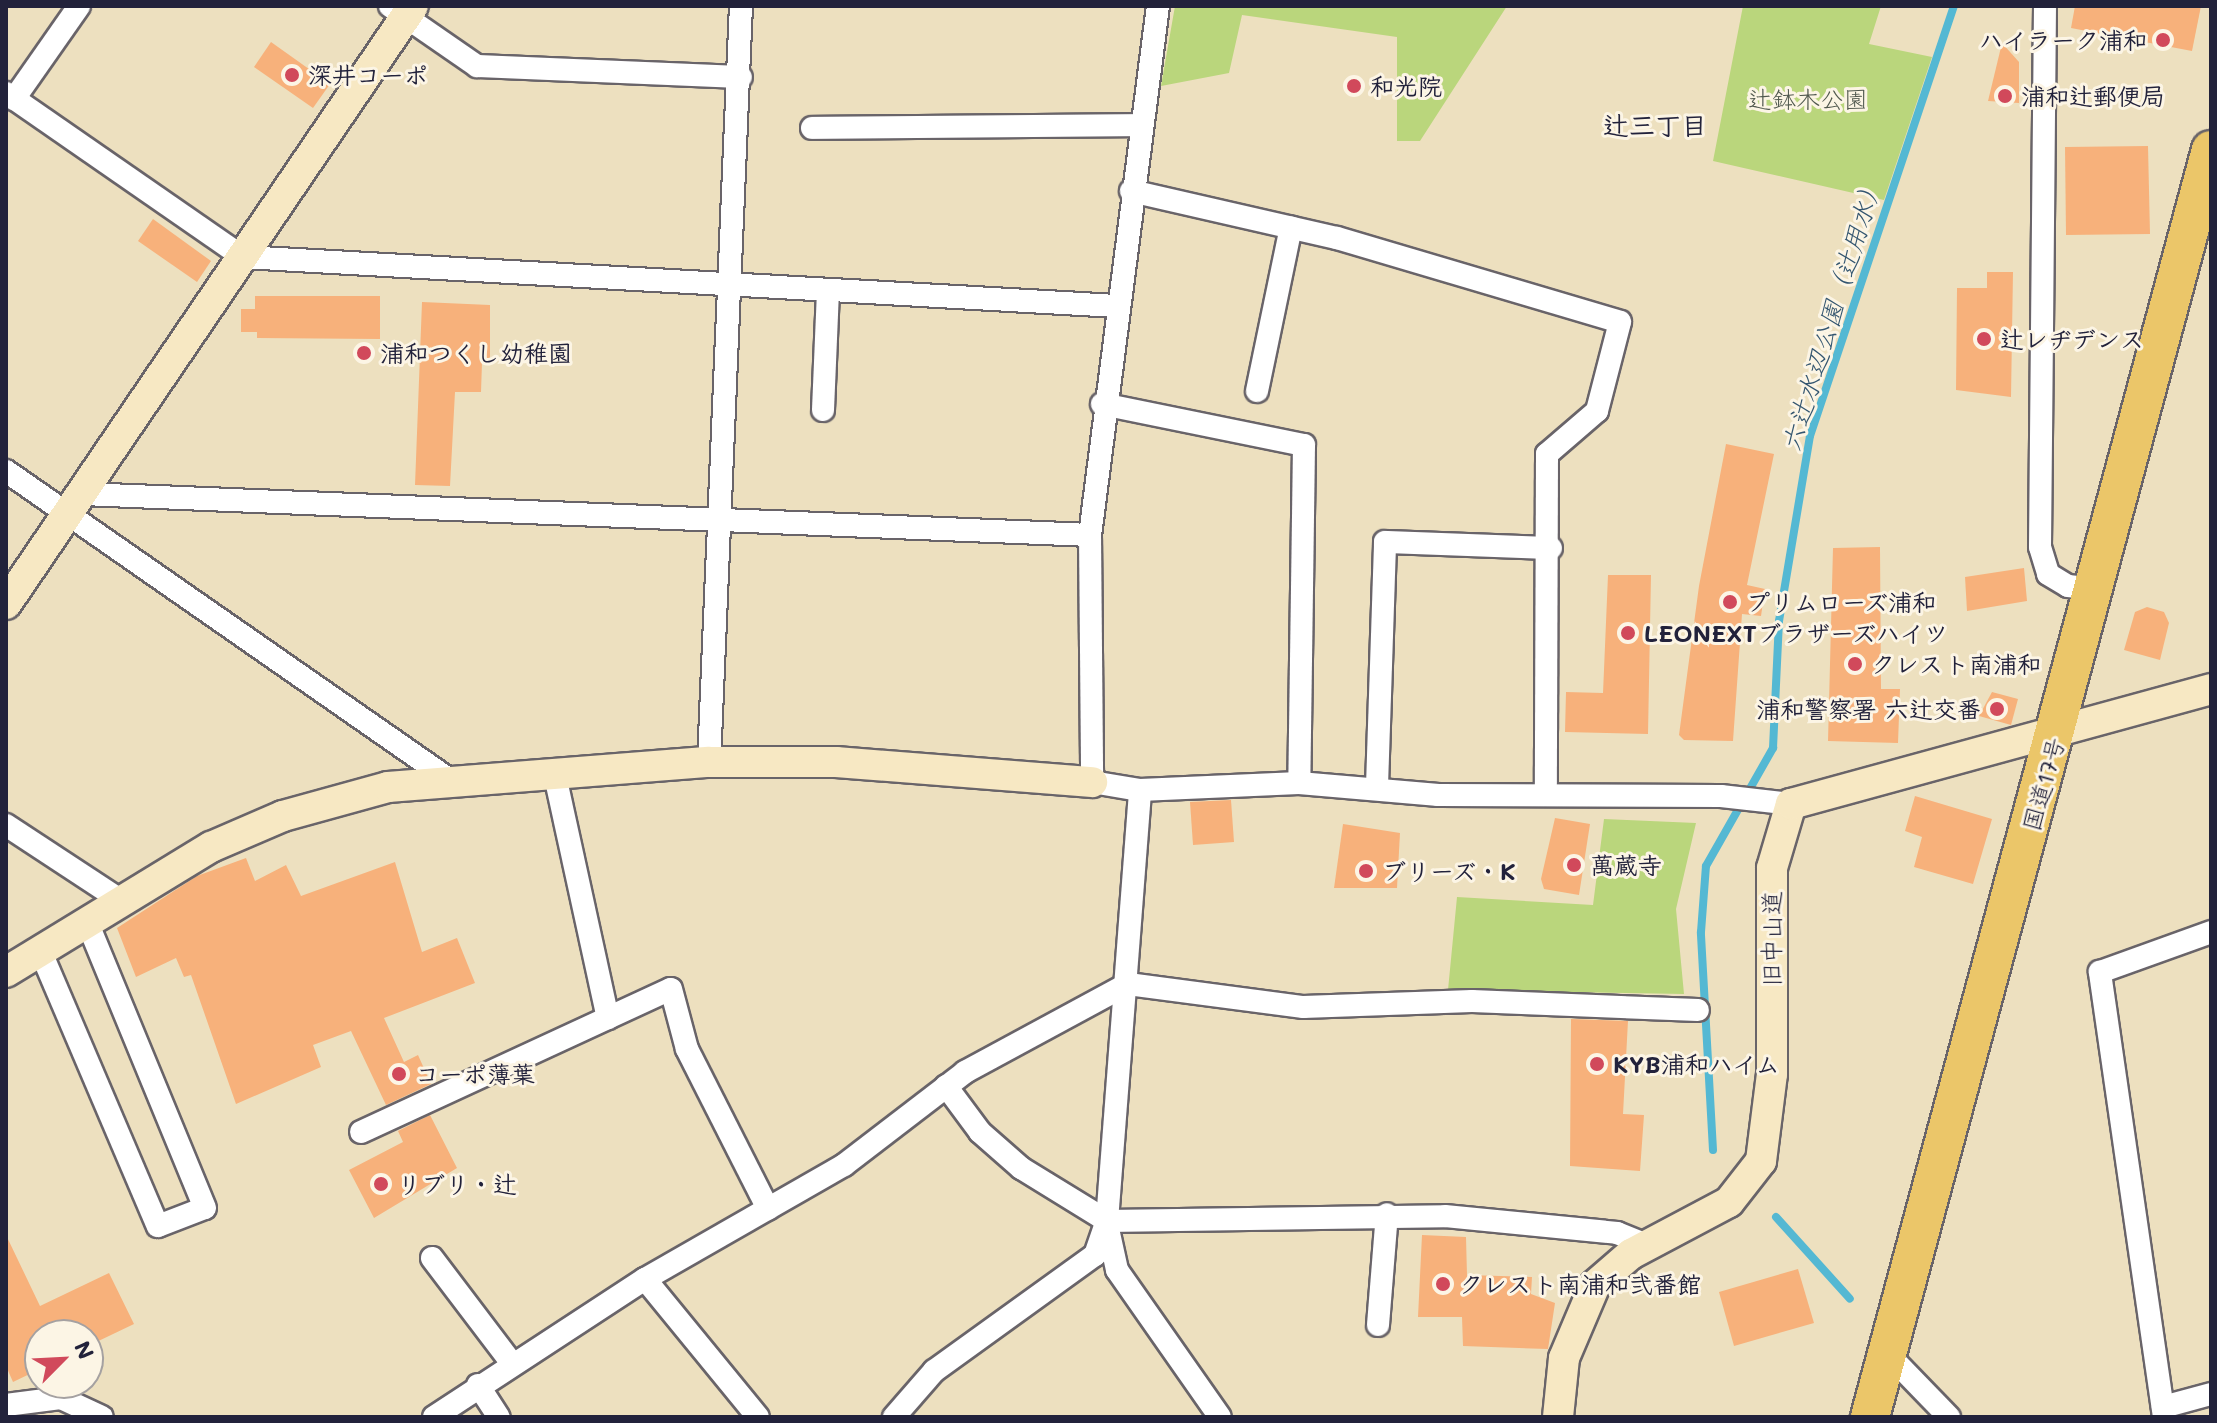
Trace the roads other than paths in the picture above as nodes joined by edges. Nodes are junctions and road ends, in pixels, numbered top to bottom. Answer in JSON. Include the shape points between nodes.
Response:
{"nodes":[{"id":1,"x":79,"y":6,"type":"edge"},
{"id":2,"x":741,"y":6,"type":"edge"},
{"id":3,"x":1158,"y":6,"type":"edge"},
{"id":4,"x":2045,"y":6,"type":"edge"},
{"id":5,"x":403,"y":9,"type":"edge"},
{"id":6,"x":741,"y":77,"type":"junction"},
{"id":7,"x":10,"y":96,"type":"edge"},
{"id":8,"x":1139,"y":125,"type":"junction"},
{"id":9,"x":812,"y":128,"type":"dead end"},
{"id":10,"x":2211,"y":150,"type":"edge"},
{"id":11,"x":1131,"y":191,"type":"junction"},
{"id":12,"x":1291,"y":227,"type":"junction"},
{"id":13,"x":243,"y":257,"type":"junction"},
{"id":14,"x":734,"y":284,"type":"junction"},
{"id":15,"x":828,"y":290,"type":"junction"},
{"id":16,"x":1116,"y":306,"type":"junction"},
{"id":17,"x":1257,"y":391,"type":"dead end"},
{"id":18,"x":1102,"y":404,"type":"junction"},
{"id":19,"x":823,"y":410,"type":"dead end"},
{"id":20,"x":6,"y":471,"type":"edge"},
{"id":21,"x":75,"y":504,"type":"junction"},
{"id":22,"x":718,"y":516,"type":"junction"},
{"id":23,"x":1090,"y":535,"type":"junction"},
{"id":24,"x":1551,"y":548,"type":"junction"},
{"id":25,"x":2097,"y":589,"type":"junction"},
{"id":26,"x":6,"y":604,"type":"edge"},
{"id":27,"x":2211,"y":689,"type":"edge"},
{"id":28,"x":2056,"y":737,"type":"junction"},
{"id":29,"x":709,"y":762,"type":"junction"},
{"id":30,"x":554,"y":771,"type":"junction"},
{"id":31,"x":447,"y":778,"type":"junction"},
{"id":32,"x":1092,"y":782,"type":"junction"},
{"id":33,"x":1299,"y":783,"type":"junction"},
{"id":34,"x":1377,"y":786,"type":"junction"},
{"id":35,"x":1140,"y":790,"type":"junction"},
{"id":36,"x":1546,"y":793,"type":"junction"},
{"id":37,"x":1791,"y":804,"type":"junction"},
{"id":38,"x":6,"y":825,"type":"edge"},
{"id":39,"x":120,"y":900,"type":"junction"},
{"id":40,"x":87,"y":921,"type":"junction"},
{"id":41,"x":2211,"y":932,"type":"edge"},
{"id":42,"x":40,"y":950,"type":"junction"},
{"id":43,"x":6,"y":972,"type":"edge"},
{"id":44,"x":1128,"y":984,"type":"junction"},
{"id":45,"x":1698,"y":1010,"type":"dead end"},
{"id":46,"x":608,"y":1018,"type":"junction"},
{"id":47,"x":946,"y":1086,"type":"junction"},
{"id":48,"x":361,"y":1132,"type":"dead end"},
{"id":49,"x":768,"y":1209,"type":"junction"},
{"id":50,"x":1387,"y":1214,"type":"junction"},
{"id":51,"x":1107,"y":1221,"type":"junction"},
{"id":52,"x":1647,"y":1245,"type":"junction"},
{"id":53,"x":432,"y":1258,"type":"dead end"},
{"id":54,"x":645,"y":1279,"type":"junction"},
{"id":55,"x":1378,"y":1325,"type":"dead end"},
{"id":56,"x":1887,"y":1353,"type":"junction"},
{"id":57,"x":511,"y":1362,"type":"junction"},
{"id":58,"x":478,"y":1385,"type":"junction"},
{"id":59,"x":2211,"y":1394,"type":"edge"},
{"id":60,"x":6,"y":1405,"type":"edge"},
{"id":61,"x":51,"y":1408,"type":"edge"},
{"id":62,"x":2163,"y":1412,"type":"edge"},
{"id":63,"x":102,"y":1417,"type":"edge"},
{"id":64,"x":434,"y":1417,"type":"edge"},
{"id":65,"x":499,"y":1417,"type":"edge"},
{"id":66,"x":758,"y":1417,"type":"edge"},
{"id":67,"x":894,"y":1417,"type":"edge"},
{"id":68,"x":1220,"y":1417,"type":"edge"},
{"id":69,"x":1558,"y":1417,"type":"edge"},
{"id":70,"x":1870,"y":1417,"type":"edge"},
{"id":71,"x":1949,"y":1417,"type":"edge"}],
"edges":[{"from":1,"to":7,"type":"street"},
{"from":2,"to":6,"type":"street"},
{"from":3,"to":8,"type":"street"},
{"from":4,"to":25,"type":"street","via":[[2040,547],[2048,574],[2068,586]]},
{"from":5,"to":6,"type":"street","via":[[477,66]]},
{"from":5,"to":13,"type":"street"},
{"from":6,"to":14,"type":"street"},
{"from":7,"to":13,"type":"street"},
{"from":8,"to":9,"type":"street"},
{"from":8,"to":11,"type":"street"},
{"from":10,"to":25,"type":"highway","name":"国道17号"},
{"from":11,"to":12,"type":"street"},
{"from":11,"to":16,"type":"street"},
{"from":12,"to":17,"type":"street"},
{"from":12,"to":24,"type":"street","via":[[1620,322],[1597,411],[1547,454]]},
{"from":13,"to":14,"type":"street"},
{"from":13,"to":21,"type":"street"},
{"from":14,"to":15,"type":"street"},
{"from":14,"to":22,"type":"street"},
{"from":15,"to":16,"type":"street"},
{"from":15,"to":19,"type":"street"},
{"from":16,"to":18,"type":"street"},
{"from":18,"to":23,"type":"street"},
{"from":18,"to":33,"type":"street","via":[[1304,445]]},
{"from":20,"to":21,"type":"street"},
{"from":21,"to":22,"type":"street"},
{"from":21,"to":26,"type":"street"},
{"from":21,"to":31,"type":"street"},
{"from":22,"to":23,"type":"street"},
{"from":22,"to":29,"type":"street"},
{"from":23,"to":32,"type":"street"},
{"from":24,"to":34,"type":"street","via":[[1385,542]]},
{"from":24,"to":36,"type":"street"},
{"from":25,"to":28,"type":"highway","name":"国道17号"},
{"from":27,"to":28,"type":"street"},
{"from":28,"to":37,"type":"street"},
{"from":28,"to":56,"type":"highway","name":"国道17号"},
{"from":29,"to":30,"type":"street"},
{"from":29,"to":32,"type":"street","via":[[836,762]]},
{"from":30,"to":31,"type":"street"},
{"from":30,"to":46,"type":"street"},
{"from":31,"to":39,"type":"street","via":[[342,797],[283,816]]},
{"from":32,"to":35,"type":"street"},
{"from":33,"to":34,"type":"street"},
{"from":33,"to":35,"type":"street"},
{"from":34,"to":36,"type":"street","via":[[1438,795]]},
{"from":35,"to":44,"type":"street"},
{"from":36,"to":37,"type":"street"},
{"from":37,"to":52,"type":"street","name":"旧中山道","via":[[1772,868],[1772,1074],[1761,1161],[1729,1202]]},
{"from":38,"to":39,"type":"street"},
{"from":39,"to":40,"type":"street"},
{"from":40,"to":42,"type":"street"},
{"from":40,"to":42,"type":"street","via":[[205,1208],[158,1226]]},
{"from":41,"to":62,"type":"street","via":[[2100,972]]},
{"from":42,"to":43,"type":"street"},
{"from":44,"to":45,"type":"street","via":[[1303,1007],[1472,1001]]},
{"from":44,"to":47,"type":"street"},
{"from":44,"to":51,"type":"street"},
{"from":46,"to":48,"type":"street"},
{"from":46,"to":49,"type":"street","via":[[671,989],[687,1049]]},
{"from":47,"to":49,"type":"street","via":[[844,1165]]},
{"from":47,"to":51,"type":"street","via":[[980,1132],[1021,1168]]},
{"from":49,"to":54,"type":"street"},
{"from":50,"to":51,"type":"street"},
{"from":50,"to":52,"type":"street","via":[[1617,1233]]},
{"from":50,"to":55,"type":"street"},
{"from":51,"to":67,"type":"street","via":[[1095,1255],[1077,1272],[934,1371]]},
{"from":51,"to":68,"type":"street","via":[[1117,1270]]},
{"from":52,"to":69,"type":"street","name":"旧中山道","via":[[1595,1285],[1564,1358]]},
{"from":53,"to":57,"type":"street"},
{"from":54,"to":57,"type":"street"},
{"from":54,"to":66,"type":"street"},
{"from":56,"to":70,"type":"highway","name":"国道17号"},
{"from":56,"to":71,"type":"street"},
{"from":57,"to":58,"type":"street"},
{"from":58,"to":64,"type":"street"},
{"from":58,"to":65,"type":"street"},
{"from":59,"to":62,"type":"street"},
{"from":60,"to":61,"type":"street"},
{"from":61,"to":63,"type":"street"}]}
